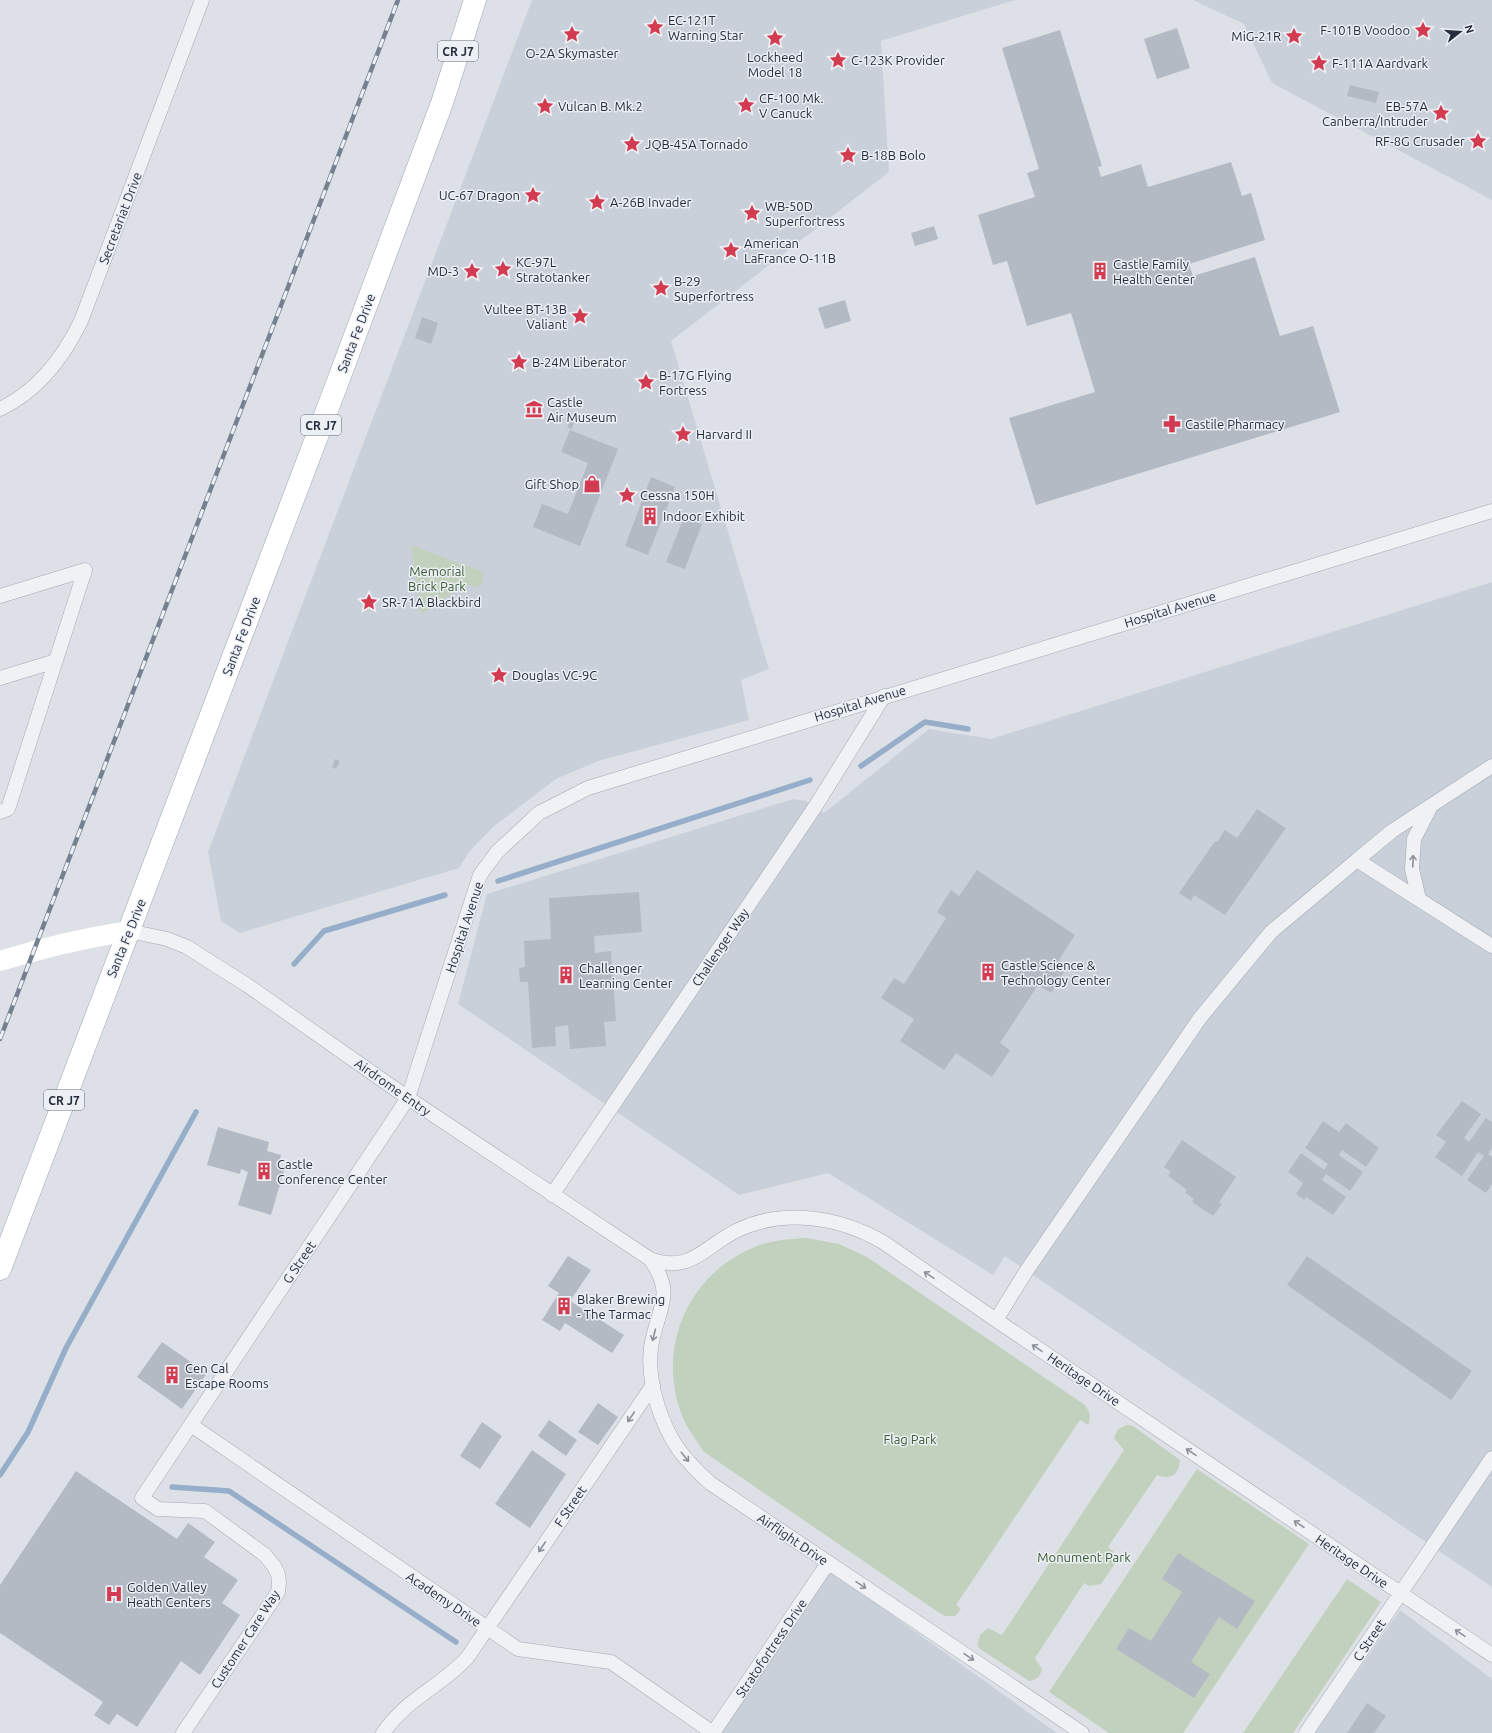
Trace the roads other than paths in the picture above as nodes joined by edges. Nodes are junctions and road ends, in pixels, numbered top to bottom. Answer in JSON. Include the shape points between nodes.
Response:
{"nodes":[{"id":1,"x":202,"y":0,"type":"edge"},
{"id":2,"x":475,"y":0,"type":"edge"},
{"id":3,"x":0,"y":409,"type":"edge"},
{"id":4,"x":1492,"y":511,"type":"edge"},
{"id":5,"x":0,"y":596,"type":"edge"},
{"id":6,"x":56,"y":661,"type":"junction"},
{"id":7,"x":0,"y":678,"type":"edge"},
{"id":8,"x":884,"y":696,"type":"junction"},
{"id":9,"x":1492,"y":766,"type":"edge"},
{"id":10,"x":1431,"y":806,"type":"junction"},
{"id":11,"x":0,"y":812,"type":"edge"},
{"id":12,"x":1357,"y":860,"type":"junction"},
{"id":13,"x":1419,"y":899,"type":"junction"},
{"id":14,"x":129,"y":931,"type":"junction"},
{"id":15,"x":1492,"y":946,"type":"edge"},
{"id":16,"x":0,"y":962,"type":"edge"},
{"id":17,"x":408,"y":1098,"type":"junction"},
{"id":18,"x":552,"y":1195,"type":"junction"},
{"id":19,"x":650,"y":1259,"type":"junction"},
{"id":20,"x":0,"y":1269,"type":"edge"},
{"id":21,"x":996,"y":1320,"type":"junction"},
{"id":22,"x":653,"y":1385,"type":"junction"},
{"id":23,"x":190,"y":1425,"type":"junction"},
{"id":24,"x":1492,"y":1458,"type":"edge"},
{"id":25,"x":828,"y":1563,"type":"junction"},
{"id":26,"x":1401,"y":1593,"type":"junction"},
{"id":27,"x":487,"y":1628,"type":"junction"},
{"id":28,"x":1492,"y":1655,"type":"edge"},
{"id":29,"x":183,"y":1733,"type":"edge"},
{"id":30,"x":383,"y":1733,"type":"edge"},
{"id":31,"x":713,"y":1733,"type":"edge"},
{"id":32,"x":1082,"y":1733,"type":"edge"},
{"id":33,"x":1306,"y":1733,"type":"edge"}],
"edges":[{"from":1,"to":3,"type":"street","name":"Secretariat Drive","via":[[81,321],[67,347],[45,376],[29,392]]},
{"from":2,"to":14,"type":"main road","name":"Santa Fe Drive","number":"CR J7","via":[[439,110]]},
{"from":4,"to":8,"type":"street","name":"Hospital Avenue"},
{"from":5,"to":6,"type":"street","via":[[85,570]]},
{"from":6,"to":7,"type":"street"},
{"from":6,"to":11,"type":"street","via":[[8,810]]},
{"from":8,"to":17,"type":"street","name":"Hospital Avenue","via":[[588,788],[539,813],[497,852],[480,875]]},
{"from":8,"to":18,"type":"street","name":"Challenger Way","via":[[815,807]]},
{"from":9,"to":10,"type":"street"},
{"from":10,"to":12,"type":"street","via":[[1392,831]]},
{"from":13,"to":10,"type":"street","one_way":true,"via":[[1412,869],[1414,839]]},
{"from":12,"to":13,"type":"street"},
{"from":12,"to":21,"type":"street","via":[[1271,932],[1200,1018],[1031,1264]]},
{"from":13,"to":15,"type":"street"},
{"from":14,"to":16,"type":"main road","via":[[34,950]]},
{"from":14,"to":17,"type":"street","name":"Airdrome Entry","via":[[167,939],[186,947],[247,985]]},
{"from":14,"to":20,"type":"main road","name":"Santa Fe Drive","number":"CR J7"},
{"from":17,"to":18,"type":"street","name":"Airdrome Entry"},
{"from":17,"to":23,"type":"street","name":"G Street"},
{"from":18,"to":19,"type":"street","name":"Airdrome Entry"},
{"from":21,"to":19,"type":"street","name":"Heritage Drive","one_way":true,"via":[[883,1242],[867,1233],[832,1221],[798,1218],[764,1221],[737,1230],[685,1262],[669,1264]]},
{"from":19,"to":22,"type":"street","name":"Airflight Drive","one_way":true,"via":[[660,1276],[664,1293],[651,1348]]},
{"from":26,"to":21,"type":"street","name":"Heritage Drive","one_way":true},
{"from":22,"to":25,"type":"street","name":"Airflight Drive","one_way":true,"via":[[669,1431],[693,1467],[710,1483]]},
{"from":22,"to":27,"type":"street","name":"F Street","one_way":true},
{"from":23,"to":27,"type":"street","name":"Academy Drive"},
{"from":23,"to":29,"type":"street","name":"Customer Care Way","via":[[142,1498],[158,1509],[205,1511],[265,1555],[274,1566],[279,1583],[278,1592]]},
{"from":24,"to":26,"type":"street","name":"C Street"},
{"from":25,"to":31,"type":"street","name":"Stratofortress Drive"},
{"from":25,"to":32,"type":"street","name":"Airflight Drive","one_way":true},
{"from":28,"to":26,"type":"street","name":"Heritage Drive","one_way":true},
{"from":26,"to":33,"type":"street","name":"C Street"},
{"from":27,"to":30,"type":"street","name":"F Street","via":[[465,1660],[398,1713]]},
{"from":27,"to":31,"type":"street","name":"Academy Drive","via":[[518,1649],[611,1662]]}]}
